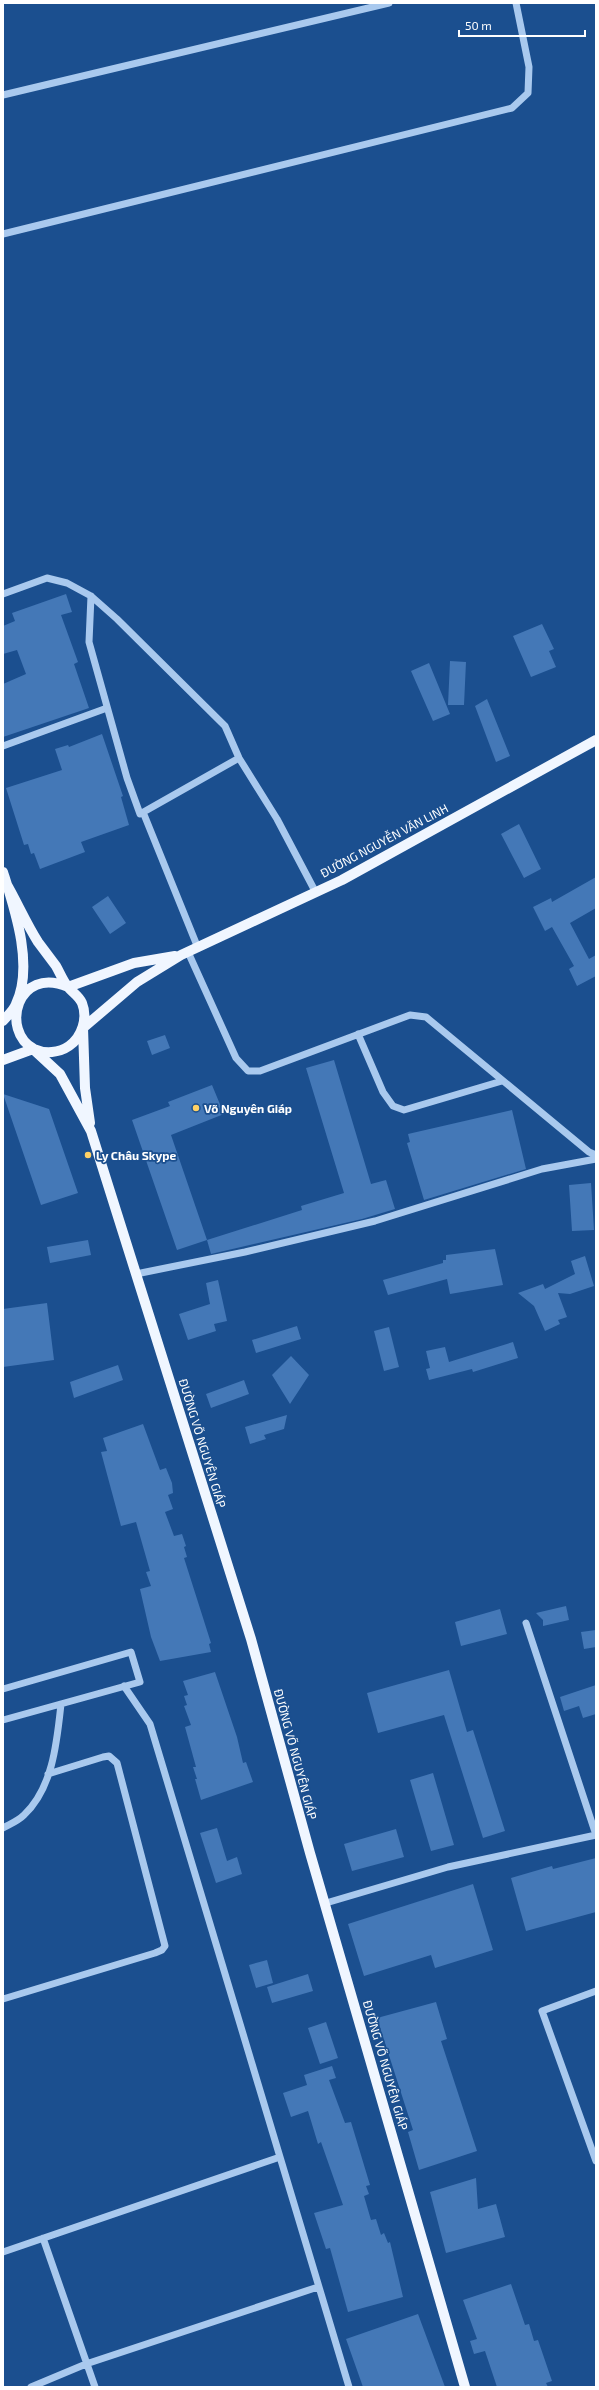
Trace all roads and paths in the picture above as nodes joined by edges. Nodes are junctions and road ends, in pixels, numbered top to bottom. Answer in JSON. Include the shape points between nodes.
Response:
{"nodes":[{"id":1,"x":388,"y":3,"type":"edge"},
{"id":2,"x":516,"y":3,"type":"edge"},
{"id":3,"x":3,"y":95,"type":"edge"},
{"id":4,"x":3,"y":234,"type":"edge"},
{"id":5,"x":3,"y":594,"type":"edge"},
{"id":6,"x":91,"y":596,"type":"junction"},
{"id":7,"x":107,"y":708,"type":"junction"},
{"id":8,"x":596,"y":740,"type":"edge"},
{"id":9,"x":3,"y":746,"type":"edge"},
{"id":10,"x":239,"y":758,"type":"junction"},
{"id":11,"x":143,"y":812,"type":"junction"},
{"id":12,"x":3,"y":872,"type":"edge"},
{"id":13,"x":6,"y":883,"type":"junction"},
{"id":14,"x":315,"y":891,"type":"junction"},
{"id":15,"x":198,"y":948,"type":"junction"},
{"id":16,"x":184,"y":954,"type":"junction"},
{"id":17,"x":68,"y":987,"type":"junction"},
{"id":18,"x":16,"y":1004,"type":"junction"},
{"id":19,"x":3,"y":1021,"type":"edge"},
{"id":20,"x":83,"y":1028,"type":"junction"},
{"id":21,"x":358,"y":1034,"type":"junction"},
{"id":22,"x":33,"y":1049,"type":"junction"},
{"id":23,"x":3,"y":1060,"type":"edge"},
{"id":24,"x":502,"y":1081,"type":"junction"},
{"id":25,"x":91,"y":1131,"type":"junction"},
{"id":26,"x":596,"y":1155,"type":"edge"},
{"id":27,"x":596,"y":1159,"type":"edge"},
{"id":28,"x":136,"y":1274,"type":"junction"},
{"id":29,"x":526,"y":1623,"type":"dead end"},
{"id":30,"x":124,"y":1686,"type":"junction"},
{"id":31,"x":3,"y":1689,"type":"edge"},
{"id":32,"x":61,"y":1704,"type":"junction"},
{"id":33,"x":3,"y":1720,"type":"edge"},
{"id":34,"x":48,"y":1774,"type":"junction"},
{"id":35,"x":3,"y":1828,"type":"edge"},
{"id":36,"x":596,"y":1835,"type":"edge"},
{"id":37,"x":326,"y":1903,"type":"junction"},
{"id":38,"x":596,"y":1991,"type":"edge"},
{"id":39,"x":3,"y":1999,"type":"edge"},
{"id":40,"x":280,"y":2157,"type":"junction"},
{"id":41,"x":596,"y":2161,"type":"edge"},
{"id":42,"x":43,"y":2238,"type":"junction"},
{"id":43,"x":3,"y":2252,"type":"edge"},
{"id":44,"x":318,"y":2287,"type":"junction"},
{"id":45,"x":86,"y":2364,"type":"junction"},
{"id":46,"x":31,"y":2387,"type":"edge"},
{"id":47,"x":95,"y":2387,"type":"edge"},
{"id":48,"x":349,"y":2387,"type":"edge"},
{"id":49,"x":465,"y":2387,"type":"edge"}],
"edges":[{"from":1,"to":3,"type":"street"},
{"from":2,"to":4,"type":"street","via":[[529,67],[528,93],[512,108]]},
{"from":5,"to":6,"type":"street","via":[[47,578],[67,583]]},
{"from":6,"to":7,"type":"street","via":[[90,642]]},
{"from":6,"to":10,"type":"street","via":[[188,687],[225,726]]},
{"from":7,"to":9,"type":"street"},
{"from":7,"to":11,"type":"street","via":[[127,778],[140,814]]},
{"from":8,"to":14,"type":"main road","name":"ĐƯỜNG NGUYỄN VĂN LINH","via":[[342,880]]},
{"from":10,"to":11,"type":"street"},
{"from":10,"to":14,"type":"street","via":[[277,819]]},
{"from":11,"to":15,"type":"street"},
{"from":12,"to":13,"type":"main road"},
{"from":13,"to":17,"type":"main road","via":[[38,941]]},
{"from":13,"to":18,"type":"main road","via":[[23,948],[25,968]]},
{"from":14,"to":15,"type":"main road","name":"ĐƯỜNG NGUYỄN VĂN LINH"},
{"from":15,"to":16,"type":"main road","name":"ĐƯỜNG NGUYỄN VĂN LINH"},
{"from":16,"to":17,"type":"main road","name":"ĐƯỜNG NGUYỄN VĂN LINH","via":[[134,963]]},
{"from":16,"to":20,"type":"main road","name":"ĐƯỜNG NGUYỄN VĂN LINH","via":[[137,982]]},
{"from":16,"to":21,"type":"street","via":[[236,1058],[248,1071],[260,1071]]},
{"from":17,"to":18,"type":"main road","via":[[58,982],[46,981],[36,984],[26,990]]},
{"from":17,"to":20,"type":"main road","via":[[77,994],[82,1004],[85,1016]]},
{"from":18,"to":19,"type":"main road"},
{"from":18,"to":22,"type":"main road","via":[[14,1020],[17,1031]]},
{"from":20,"to":22,"type":"main road","via":[[77,1039],[57,1052]]},
{"from":20,"to":25,"type":"main road","name":"ĐƯỜNG VÕ NGUYÊN GIÁP","via":[[85,1082]]},
{"from":21,"to":24,"type":"street","via":[[410,1015],[426,1017]]},
{"from":21,"to":24,"type":"street","via":[[383,1092],[393,1106],[404,1110]]},
{"from":22,"to":23,"type":"main road"},
{"from":22,"to":25,"type":"main road","name":"ĐƯỜNG VÕ NGUYÊN GIÁP","via":[[60,1074]]},
{"from":24,"to":26,"type":"street"},
{"from":25,"to":28,"type":"main road","name":"ĐƯỜNG VÕ NGUYÊN GIÁP"},
{"from":27,"to":28,"type":"street","via":[[542,1169],[375,1221],[245,1252]]},
{"from":28,"to":37,"type":"main road","name":"ĐƯỜNG VÕ NGUYÊN GIÁP","via":[[251,1639]]},
{"from":29,"to":36,"type":"street"},
{"from":30,"to":31,"type":"street","via":[[140,1682],[131,1652]]},
{"from":30,"to":32,"type":"street"},
{"from":30,"to":40,"type":"street","via":[[150,1724]]},
{"from":32,"to":33,"type":"street"},
{"from":32,"to":34,"type":"street","via":[[56,1747]]},
{"from":34,"to":35,"type":"street","via":[[35,1802],[23,1816]]},
{"from":34,"to":39,"type":"street","via":[[109,1756],[118,1763],[165,1946],[155,1954]]},
{"from":36,"to":37,"type":"street","via":[[448,1867]]},
{"from":37,"to":49,"type":"main road","name":"ĐƯỜNG VÕ NGUYÊN GIÁP"},
{"from":38,"to":41,"type":"street","via":[[542,2011]]},
{"from":40,"to":42,"type":"street"},
{"from":40,"to":44,"type":"street"},
{"from":42,"to":43,"type":"street"},
{"from":42,"to":45,"type":"street"},
{"from":44,"to":45,"type":"street"},
{"from":44,"to":48,"type":"street"},
{"from":45,"to":46,"type":"street"},
{"from":45,"to":47,"type":"street"}]}
